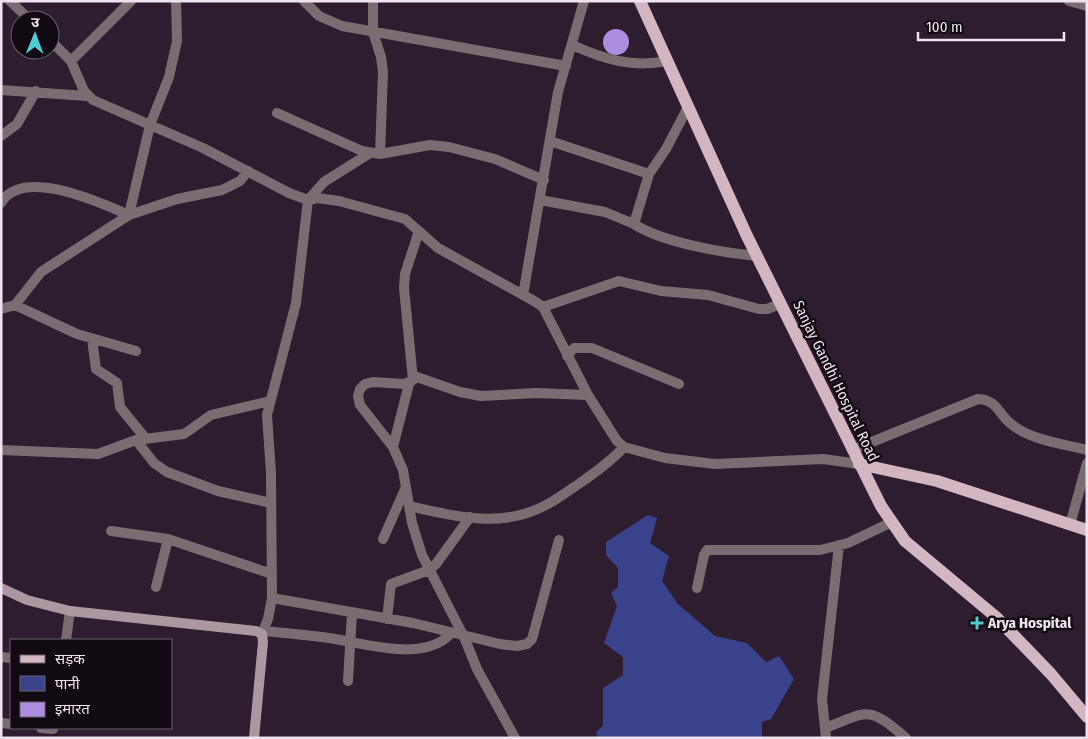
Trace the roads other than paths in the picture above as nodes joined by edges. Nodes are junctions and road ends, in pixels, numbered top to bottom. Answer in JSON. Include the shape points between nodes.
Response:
{"nodes":[{"id":1,"x":10,"y":1,"type":"edge"},
{"id":2,"x":131,"y":1,"type":"edge"},
{"id":3,"x":176,"y":1,"type":"edge"},
{"id":4,"x":304,"y":1,"type":"edge"},
{"id":5,"x":373,"y":1,"type":"edge"},
{"id":6,"x":583,"y":1,"type":"edge"},
{"id":7,"x":588,"y":1,"type":"edge"},
{"id":8,"x":640,"y":1,"type":"edge"},
{"id":9,"x":1068,"y":1,"type":"edge"},
{"id":10,"x":1087,"y":6,"type":"edge"},
{"id":11,"x":19,"y":10,"type":"edge"},
{"id":12,"x":373,"y":32,"type":"junction"},
{"id":13,"x":572,"y":44,"type":"junction"},
{"id":14,"x":60,"y":50,"type":"edge"},
{"id":15,"x":71,"y":61,"type":"junction"},
{"id":16,"x":667,"y":61,"type":"junction"},
{"id":17,"x":566,"y":66,"type":"junction"},
{"id":18,"x":1,"y":90,"type":"edge"},
{"id":19,"x":36,"y":91,"type":"junction"},
{"id":20,"x":87,"y":96,"type":"junction"},
{"id":21,"x":688,"y":107,"type":"junction"},
{"id":22,"x":277,"y":113,"type":"dead end"},
{"id":23,"x":150,"y":125,"type":"junction"},
{"id":24,"x":1,"y":136,"type":"edge"},
{"id":25,"x":550,"y":141,"type":"junction"},
{"id":26,"x":375,"y":153,"type":"junction"},
{"id":27,"x":248,"y":171,"type":"junction"},
{"id":28,"x":649,"y":174,"type":"junction"},
{"id":29,"x":544,"y":180,"type":"junction"},
{"id":30,"x":308,"y":200,"type":"junction"},
{"id":31,"x":540,"y":200,"type":"junction"},
{"id":32,"x":1,"y":203,"type":"edge"},
{"id":33,"x":129,"y":215,"type":"junction"},
{"id":34,"x":634,"y":224,"type":"junction"},
{"id":35,"x":419,"y":231,"type":"junction"},
{"id":36,"x":757,"y":256,"type":"junction"},
{"id":37,"x":523,"y":295,"type":"junction"},
{"id":38,"x":780,"y":304,"type":"junction"},
{"id":39,"x":15,"y":305,"type":"junction"},
{"id":40,"x":543,"y":307,"type":"junction"},
{"id":41,"x":1,"y":308,"type":"edge"},
{"id":42,"x":92,"y":339,"type":"junction"},
{"id":43,"x":136,"y":351,"type":"dead end"},
{"id":44,"x":567,"y":356,"type":"junction"},
{"id":45,"x":412,"y":380,"type":"junction"},
{"id":46,"x":679,"y":384,"type":"dead end"},
{"id":47,"x":588,"y":395,"type":"junction"},
{"id":48,"x":270,"y":401,"type":"junction"},
{"id":49,"x":141,"y":439,"type":"junction"},
{"id":50,"x":393,"y":447,"type":"junction"},
{"id":51,"x":624,"y":447,"type":"junction"},
{"id":52,"x":1,"y":450,"type":"edge"},
{"id":53,"x":852,"y":450,"type":"junction"},
{"id":54,"x":1087,"y":450,"type":"edge"},
{"id":55,"x":858,"y":464,"type":"junction"},
{"id":56,"x":1087,"y":464,"type":"edge"},
{"id":57,"x":406,"y":486,"type":"junction"},
{"id":58,"x":271,"y":503,"type":"junction"},
{"id":59,"x":409,"y":506,"type":"junction"},
{"id":60,"x":470,"y":517,"type":"junction"},
{"id":61,"x":892,"y":522,"type":"junction"},
{"id":62,"x":1070,"y":525,"type":"junction"},
{"id":63,"x":1087,"y":530,"type":"edge"},
{"id":64,"x":111,"y":531,"type":"dead end"},
{"id":65,"x":168,"y":539,"type":"junction"},
{"id":66,"x":383,"y":539,"type":"dead end"},
{"id":67,"x":559,"y":540,"type":"dead end"},
{"id":68,"x":839,"y":546,"type":"junction"},
{"id":69,"x":429,"y":570,"type":"junction"},
{"id":70,"x":272,"y":574,"type":"junction"},
{"id":71,"x":156,"y":587,"type":"dead end"},
{"id":72,"x":1,"y":588,"type":"edge"},
{"id":73,"x":697,"y":588,"type":"dead end"},
{"id":74,"x":272,"y":598,"type":"junction"},
{"id":75,"x":70,"y":612,"type":"junction"},
{"id":76,"x":352,"y":613,"type":"junction"},
{"id":77,"x":387,"y":619,"type":"junction"},
{"id":78,"x":263,"y":632,"type":"junction"},
{"id":79,"x":450,"y":634,"type":"junction"},
{"id":80,"x":464,"y":637,"type":"junction"},
{"id":81,"x":66,"y":639,"type":"edge"},
{"id":82,"x":351,"y":642,"type":"junction"},
{"id":83,"x":348,"y":681,"type":"dead end"},
{"id":84,"x":1087,"y":717,"type":"edge"},
{"id":85,"x":825,"y":733,"type":"edge"},
{"id":86,"x":254,"y":738,"type":"edge"},
{"id":87,"x":515,"y":738,"type":"edge"},
{"id":88,"x":906,"y":738,"type":"edge"}],
"edges":[{"from":1,"to":11,"type":"street"},
{"from":2,"to":15,"type":"street"},
{"from":3,"to":23,"type":"street","via":[[177,41],[169,77]]},
{"from":4,"to":12,"type":"street","via":[[329,22]]},
{"from":5,"to":12,"type":"street"},
{"from":6,"to":7,"type":"street"},
{"from":6,"to":13,"type":"street"},
{"from":8,"to":16,"type":"main road","name":"Sanjay Gandhi Hospital Road"},
{"from":9,"to":10,"type":"street"},
{"from":12,"to":17,"type":"street"},
{"from":12,"to":26,"type":"street","via":[[383,72]]},
{"from":13,"to":16,"type":"street","via":[[604,59],[631,65]]},
{"from":13,"to":17,"type":"street"},
{"from":14,"to":15,"type":"street"},
{"from":15,"to":20,"type":"street"},
{"from":16,"to":21,"type":"main road","name":"Sanjay Gandhi Hospital Road"},
{"from":17,"to":25,"type":"street"},
{"from":18,"to":19,"type":"street"},
{"from":19,"to":20,"type":"street"},
{"from":19,"to":24,"type":"street","via":[[17,124]]},
{"from":20,"to":23,"type":"street"},
{"from":21,"to":28,"type":"street"},
{"from":21,"to":36,"type":"main road","name":"Sanjay Gandhi Hospital Road"},
{"from":22,"to":26,"type":"street"},
{"from":23,"to":27,"type":"street"},
{"from":23,"to":33,"type":"street"},
{"from":25,"to":28,"type":"street"},
{"from":25,"to":29,"type":"street"},
{"from":26,"to":29,"type":"street","via":[[430,146],[449,147],[494,159]]},
{"from":26,"to":30,"type":"street","via":[[324,182]]},
{"from":27,"to":30,"type":"street"},
{"from":27,"to":33,"type":"street","via":[[240,181],[222,190],[177,199]]},
{"from":28,"to":34,"type":"street"},
{"from":29,"to":31,"type":"street"},
{"from":30,"to":35,"type":"street","via":[[326,198],[398,216]]},
{"from":30,"to":48,"type":"street","via":[[296,303]]},
{"from":31,"to":34,"type":"street","via":[[605,212]]},
{"from":31,"to":37,"type":"street"},
{"from":32,"to":33,"type":"street","via":[[15,191],[39,186],[90,198]]},
{"from":33,"to":39,"type":"street","via":[[41,272]]},
{"from":34,"to":36,"type":"street","via":[[645,232],[731,254]]},
{"from":35,"to":37,"type":"street","via":[[438,248]]},
{"from":35,"to":45,"type":"street","via":[[405,274],[404,288]]},
{"from":36,"to":38,"type":"main road","name":"Sanjay Gandhi Hospital Road"},
{"from":37,"to":40,"type":"street"},
{"from":38,"to":40,"type":"street","via":[[759,309],[708,295],[661,291],[619,281]]},
{"from":38,"to":53,"type":"main road","name":"Sanjay Gandhi Hospital Road"},
{"from":39,"to":41,"type":"street"},
{"from":39,"to":42,"type":"street"},
{"from":40,"to":44,"type":"street"},
{"from":42,"to":43,"type":"street"},
{"from":42,"to":49,"type":"street","via":[[96,369],[117,383],[120,407]]},
{"from":44,"to":46,"type":"street","via":[[574,348],[592,348]]},
{"from":44,"to":47,"type":"street"},
{"from":45,"to":47,"type":"street","via":[[481,396]]},
{"from":45,"to":50,"type":"street"},
{"from":45,"to":50,"type":"street","via":[[373,382],[360,389],[358,396],[360,405]]},
{"from":47,"to":51,"type":"street","via":[[617,442]]},
{"from":48,"to":49,"type":"street","via":[[211,415],[184,434]]},
{"from":48,"to":58,"type":"street","via":[[267,429]]},
{"from":49,"to":52,"type":"street","via":[[98,454]]},
{"from":49,"to":58,"type":"street","via":[[154,463],[167,472],[218,491]]},
{"from":50,"to":57,"type":"street"},
{"from":51,"to":55,"type":"street","via":[[664,458],[715,464],[823,459]]},
{"from":51,"to":60,"type":"street","via":[[612,460],[543,507],[514,517]]},
{"from":53,"to":54,"type":"street","via":[[978,399],[993,402],[1021,431]]},
{"from":53,"to":55,"type":"main road","name":"Sanjay Gandhi Hospital Road"},
{"from":55,"to":61,"type":"main road","name":"Sanjay Gandhi Hospital Road"},
{"from":55,"to":62,"type":"main road","via":[[936,481]]},
{"from":56,"to":62,"type":"street"},
{"from":57,"to":59,"type":"street"},
{"from":57,"to":66,"type":"street"},
{"from":58,"to":70,"type":"street"},
{"from":59,"to":60,"type":"street"},
{"from":59,"to":69,"type":"street","via":[[415,536]]},
{"from":60,"to":69,"type":"street","via":[[443,557]]},
{"from":61,"to":68,"type":"street"},
{"from":61,"to":84,"type":"main road","name":"Sanjay Gandhi Hospital Road","via":[[905,542],[996,617]]},
{"from":62,"to":63,"type":"main road"},
{"from":64,"to":65,"type":"street"},
{"from":65,"to":70,"type":"street"},
{"from":65,"to":71,"type":"street"},
{"from":67,"to":80,"type":"street","via":[[532,639],[517,646]]},
{"from":68,"to":73,"type":"street","via":[[820,550],[707,550]]},
{"from":68,"to":85,"type":"street","via":[[822,699]]},
{"from":69,"to":77,"type":"street","via":[[391,584]]},
{"from":69,"to":80,"type":"street"},
{"from":70,"to":74,"type":"street"},
{"from":72,"to":75,"type":"main road","via":[[27,600]]},
{"from":74,"to":76,"type":"street"},
{"from":74,"to":78,"type":"street"},
{"from":75,"to":78,"type":"main road"},
{"from":75,"to":81,"type":"street"},
{"from":76,"to":77,"type":"street"},
{"from":76,"to":82,"type":"street"},
{"from":77,"to":79,"type":"street"},
{"from":78,"to":82,"type":"street"},
{"from":78,"to":86,"type":"main road"},
{"from":79,"to":80,"type":"street"},
{"from":79,"to":82,"type":"street","via":[[439,643],[408,649]]},
{"from":80,"to":87,"type":"street","via":[[477,669]]},
{"from":82,"to":83,"type":"street"},
{"from":85,"to":88,"type":"street","via":[[864,713],[874,714]]}]}
